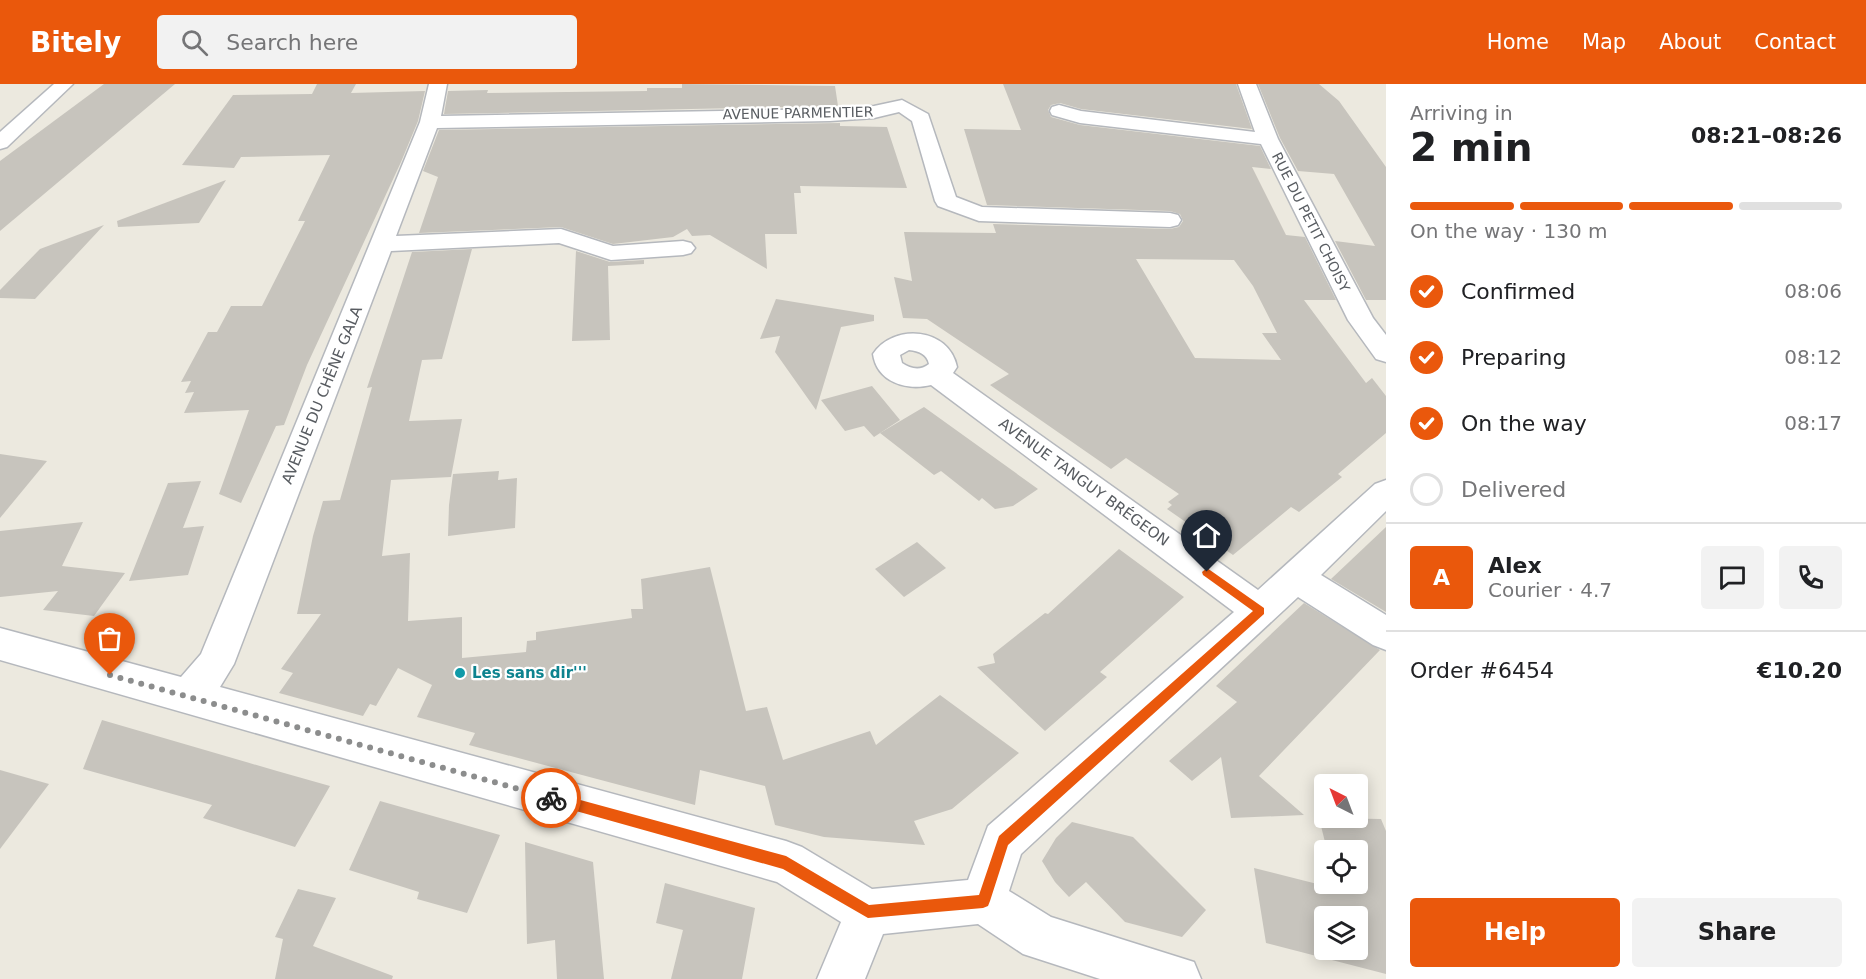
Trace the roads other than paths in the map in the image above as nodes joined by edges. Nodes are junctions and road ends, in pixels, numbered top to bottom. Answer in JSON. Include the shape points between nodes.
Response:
{"nodes":[{"id":1,"x":64,"y":84,"type":"edge"},
{"id":2,"x":438,"y":84,"type":"edge"},
{"id":3,"x":1247,"y":84,"type":"edge"},
{"id":4,"x":1059,"y":111,"type":"dead end"},
{"id":5,"x":430,"y":122,"type":"junction"},
{"id":6,"x":1268,"y":139,"type":"junction"},
{"id":7,"x":0,"y":143,"type":"edge"},
{"id":8,"x":1170,"y":220,"type":"dead end"},
{"id":9,"x":382,"y":244,"type":"junction"},
{"id":10,"x":683,"y":248,"type":"dead end"},
{"id":11,"x":1386,"y":353,"type":"edge"},
{"id":12,"x":936,"y":375,"type":"dead end"},
{"id":13,"x":1386,"y":492,"type":"edge"},
{"id":14,"x":1296,"y":577,"type":"junction"},
{"id":15,"x":1260,"y":611,"type":"junction"},
{"id":16,"x":1386,"y":634,"type":"edge"},
{"id":17,"x":0,"y":644,"type":"edge"},
{"id":18,"x":189,"y":698,"type":"junction"},
{"id":19,"x":983,"y":901,"type":"junction"},
{"id":20,"x":868,"y":912,"type":"junction"},
{"id":21,"x":841,"y":979,"type":"edge"},
{"id":22,"x":1177,"y":979,"type":"edge"}],
"edges":[{"from":1,"to":7,"type":"street"},
{"from":2,"to":5,"type":"street","name":"AVENUE DU CHÊNE GALA"},
{"from":3,"to":6,"type":"street","name":"RUE DU PETIT CHOISY"},
{"from":4,"to":6,"type":"street","via":[[1080,117]]},
{"from":5,"to":8,"type":"street","name":"AVENUE PARMENTIER","via":[[830,115],[902,106],[921,118],[946,201],[979,214]]},
{"from":5,"to":9,"type":"street","name":"AVENUE DU CHÊNE GALA"},
{"from":6,"to":11,"type":"street","name":"RUE DU PETIT CHOISY","via":[[1361,320]]},
{"from":9,"to":10,"type":"street","via":[[561,236],[611,253]]},
{"from":9,"to":18,"type":"street","name":"AVENUE DU CHÊNE GALA","via":[[215,664]]},
{"from":12,"to":15,"type":"street","name":"AVENUE TANGUY BRÉGEON"},
{"from":13,"to":14,"type":"street"},
{"from":14,"to":15,"type":"street"},
{"from":14,"to":16,"type":"street"},
{"from":15,"to":19,"type":"street","via":[[1003,841]]},
{"from":17,"to":18,"type":"street"},
{"from":18,"to":20,"type":"street","via":[[786,863]]},
{"from":19,"to":20,"type":"street"},
{"from":19,"to":22,"type":"street","via":[[1040,938]]},
{"from":20,"to":21,"type":"street"}]}
